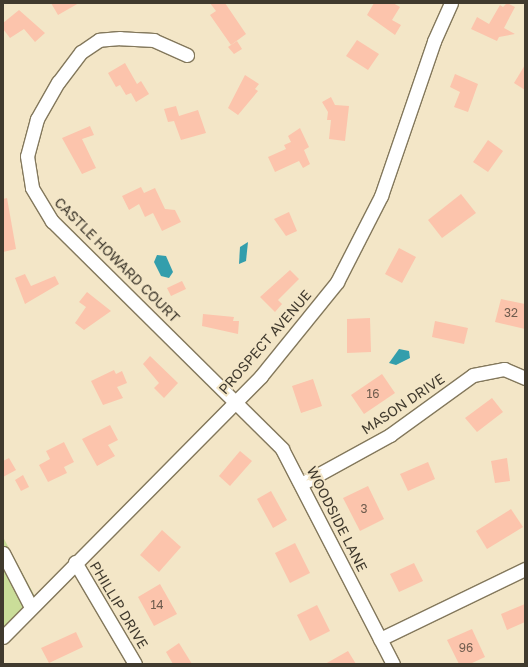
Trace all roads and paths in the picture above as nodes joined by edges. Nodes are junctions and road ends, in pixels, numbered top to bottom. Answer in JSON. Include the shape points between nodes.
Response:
{"nodes":[{"id":1,"x":451,"y":3,"type":"edge"},
{"id":2,"x":187,"y":55,"type":"dead end"},
{"id":3,"x":525,"y":378,"type":"edge"},
{"id":4,"x":236,"y":402,"type":"junction"},
{"id":5,"x":301,"y":484,"type":"junction"},
{"id":6,"x":3,"y":553,"type":"edge"},
{"id":7,"x":75,"y":562,"type":"junction"},
{"id":8,"x":525,"y":569,"type":"edge"},
{"id":9,"x":30,"y":607,"type":"junction"},
{"id":10,"x":3,"y":637,"type":"edge"},
{"id":11,"x":380,"y":639,"type":"junction"},
{"id":12,"x":135,"y":664,"type":"edge"},
{"id":13,"x":393,"y":664,"type":"edge"}],
"edges":[{"from":1,"to":4,"type":"street","name":"PROSPECT AVENUE","via":[[434,40],[381,196],[356,250],[319,307]]},
{"from":2,"to":4,"type":"street","name":"CASTLE HOWARD COURT","via":[[154,40],[120,38],[99,40],[81,52],[54,88],[37,119],[29,141],[28,173],[38,203],[52,221]]},
{"from":3,"to":5,"type":"street","name":"MASON DRIVE","via":[[504,369],[473,375],[390,435]]},
{"from":4,"to":5,"type":"street","name":"WOODSIDE LANE","via":[[275,440]]},
{"from":4,"to":7,"type":"street","name":"PROSPECT AVENUE"},
{"from":5,"to":11,"type":"street","name":"WOODSIDE LANE"},
{"from":6,"to":9,"type":"street"},
{"from":7,"to":9,"type":"street","name":"PROSPECT AVENUE"},
{"from":7,"to":12,"type":"street","name":"PHILLIP DRIVE"},
{"from":8,"to":11,"type":"street"},
{"from":9,"to":10,"type":"street","name":"PROSPECT AVENUE"},
{"from":11,"to":13,"type":"street","name":"WOODSIDE LANE"}]}
